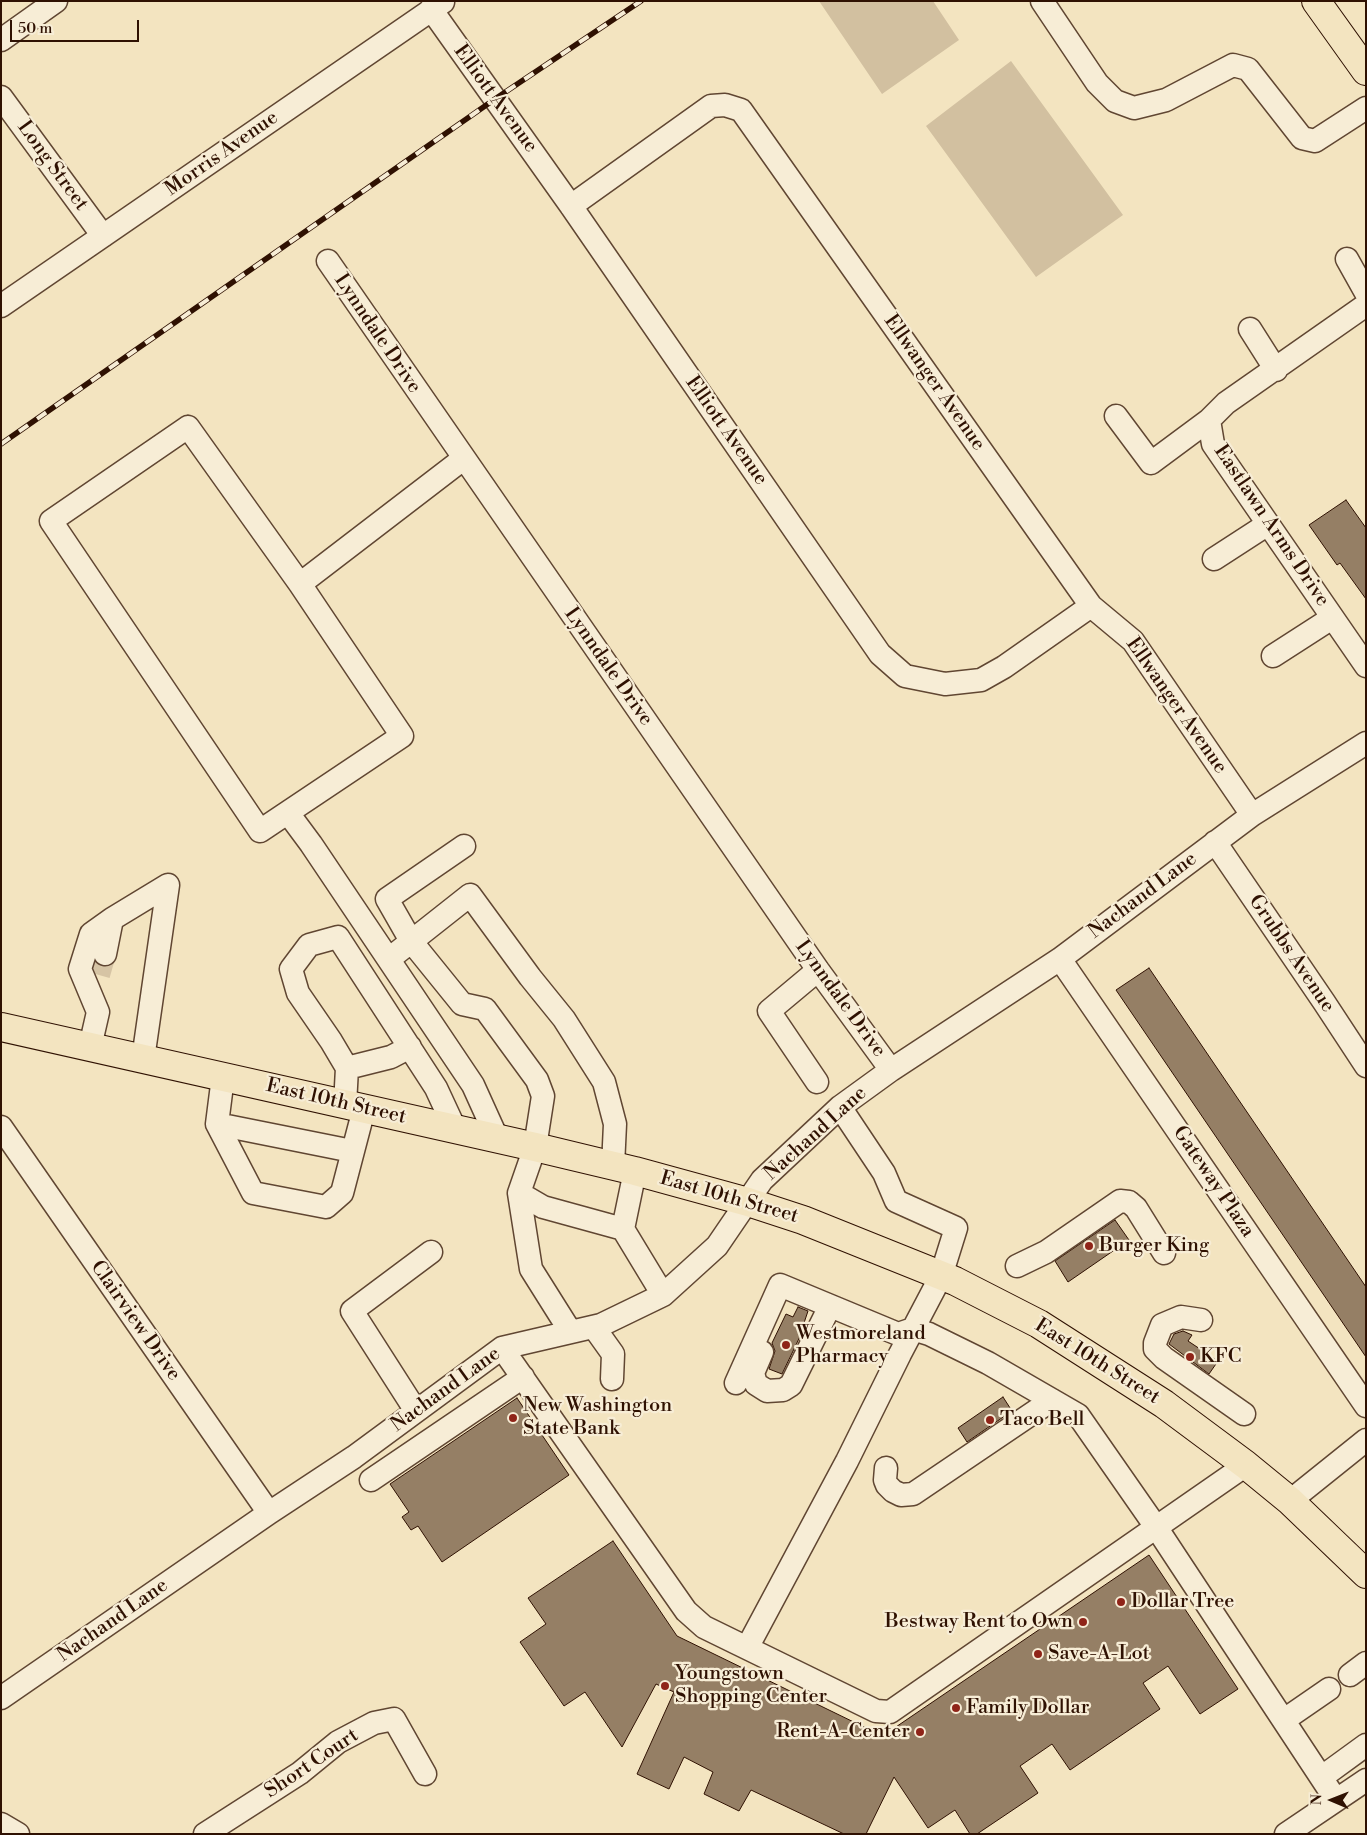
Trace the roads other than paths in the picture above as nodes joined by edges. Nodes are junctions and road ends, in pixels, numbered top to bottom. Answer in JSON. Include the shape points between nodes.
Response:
{"nodes":[{"id":1,"x":56,"y":1,"type":"edge"},
{"id":2,"x":1042,"y":1,"type":"edge"},
{"id":3,"x":1316,"y":1,"type":"edge"},
{"id":4,"x":437,"y":5,"type":"edge"},
{"id":5,"x":1,"y":40,"type":"edge"},
{"id":6,"x":1366,"y":71,"type":"edge"},
{"id":7,"x":1,"y":97,"type":"edge"},
{"id":8,"x":1366,"y":108,"type":"edge"},
{"id":9,"x":571,"y":206,"type":"junction"},
{"id":10,"x":102,"y":236,"type":"junction"},
{"id":11,"x":1347,"y":258,"type":"dead end"},
{"id":12,"x":328,"y":262,"type":"dead end"},
{"id":13,"x":1366,"y":294,"type":"edge"},
{"id":14,"x":1366,"y":305,"type":"edge"},
{"id":15,"x":1,"y":306,"type":"edge"},
{"id":16,"x":1250,"y":330,"type":"dead end"},
{"id":17,"x":1276,"y":370,"type":"junction"},
{"id":18,"x":1116,"y":416,"type":"dead end"},
{"id":19,"x":1209,"y":420,"type":"junction"},
{"id":20,"x":463,"y":458,"type":"junction"},
{"id":21,"x":1268,"y":524,"type":"junction"},
{"id":22,"x":1214,"y":559,"type":"dead end"},
{"id":23,"x":300,"y":584,"type":"junction"},
{"id":24,"x":1092,"y":606,"type":"junction"},
{"id":25,"x":1332,"y":618,"type":"junction"},
{"id":26,"x":1273,"y":656,"type":"dead end"},
{"id":27,"x":1366,"y":666,"type":"edge"},
{"id":28,"x":1366,"y":743,"type":"edge"},
{"id":29,"x":288,"y":814,"type":"junction"},
{"id":30,"x":1252,"y":815,"type":"junction"},
{"id":31,"x":1215,"y":842,"type":"junction"},
{"id":32,"x":464,"y":846,"type":"dead end"},
{"id":33,"x":112,"y":919,"type":"junction"},
{"id":34,"x":412,"y":941,"type":"junction"},
{"id":35,"x":389,"y":959,"type":"junction"},
{"id":36,"x":1060,"y":959,"type":"junction"},
{"id":37,"x":818,"y":970,"type":"junction"},
{"id":38,"x":92,"y":999,"type":"junction"},
{"id":39,"x":1,"y":1027,"type":"edge"},
{"id":40,"x":410,"y":1047,"type":"junction"},
{"id":41,"x":90,"y":1048,"type":"junction"},
{"id":42,"x":144,"y":1059,"type":"junction"},
{"id":43,"x":1366,"y":1066,"type":"edge"},
{"id":44,"x":347,"y":1068,"type":"junction"},
{"id":45,"x":891,"y":1070,"type":"junction"},
{"id":46,"x":223,"y":1077,"type":"junction"},
{"id":47,"x":817,"y":1082,"type":"dead end"},
{"id":48,"x":355,"y":1107,"type":"junction"},
{"id":49,"x":840,"y":1107,"type":"junction"},
{"id":50,"x":217,"y":1124,"type":"junction"},
{"id":51,"x":1,"y":1127,"type":"edge"},
{"id":52,"x":455,"y":1129,"type":"junction"},
{"id":53,"x":497,"y":1138,"type":"junction"},
{"id":54,"x":535,"y":1147,"type":"junction"},
{"id":55,"x":352,"y":1150,"type":"junction"},
{"id":56,"x":624,"y":1169,"type":"junction"},
{"id":57,"x":519,"y":1192,"type":"junction"},
{"id":58,"x":748,"y":1202,"type":"junction"},
{"id":59,"x":623,"y":1228,"type":"junction"},
{"id":60,"x":431,"y":1252,"type":"dead end"},
{"id":61,"x":1164,"y":1253,"type":"dead end"},
{"id":62,"x":1017,"y":1266,"type":"dead end"},
{"id":63,"x":941,"y":1276,"type":"junction"},
{"id":64,"x":789,"y":1289,"type":"junction"},
{"id":65,"x":663,"y":1295,"type":"junction"},
{"id":66,"x":830,"y":1306,"type":"junction"},
{"id":67,"x":1201,"y":1320,"type":"dead end"},
{"id":68,"x":601,"y":1325,"type":"junction"},
{"id":69,"x":913,"y":1329,"type":"junction"},
{"id":70,"x":570,"y":1331,"type":"junction"},
{"id":71,"x":502,"y":1348,"type":"junction"},
{"id":72,"x":522,"y":1378,"type":"junction"},
{"id":73,"x":612,"y":1380,"type":"dead end"},
{"id":74,"x":736,"y":1383,"type":"dead end"},
{"id":75,"x":1052,"y":1400,"type":"junction"},
{"id":76,"x":1366,"y":1406,"type":"edge"},
{"id":77,"x":416,"y":1411,"type":"junction"},
{"id":78,"x":1244,"y":1414,"type":"dead end"},
{"id":79,"x":1366,"y":1440,"type":"edge"},
{"id":80,"x":1246,"y":1465,"type":"junction"},
{"id":81,"x":886,"y":1468,"type":"dead end"},
{"id":82,"x":371,"y":1480,"type":"dead end"},
{"id":83,"x":1290,"y":1501,"type":"junction"},
{"id":84,"x":269,"y":1513,"type":"junction"},
{"id":85,"x":1156,"y":1528,"type":"junction"},
{"id":86,"x":1366,"y":1574,"type":"edge"},
{"id":87,"x":747,"y":1648,"type":"junction"},
{"id":88,"x":1366,"y":1655,"type":"edge"},
{"id":89,"x":1360,"y":1666,"type":"edge"},
{"id":90,"x":1329,"y":1689,"type":"dead end"},
{"id":91,"x":1,"y":1698,"type":"edge"},
{"id":92,"x":1284,"y":1720,"type":"junction"},
{"id":93,"x":1366,"y":1745,"type":"edge"},
{"id":94,"x":425,"y":1774,"type":"dead end"},
{"id":95,"x":1322,"y":1777,"type":"junction"},
{"id":96,"x":1366,"y":1780,"type":"edge"},
{"id":97,"x":1336,"y":1800,"type":"junction"},
{"id":98,"x":1,"y":1824,"type":"edge"},
{"id":99,"x":18,"y":1834,"type":"edge"},
{"id":100,"x":205,"y":1834,"type":"edge"},
{"id":101,"x":1286,"y":1834,"type":"edge"}],
"edges":[{"from":1,"to":5,"type":"street"},
{"from":2,"to":8,"type":"street","via":[[1098,83],[1115,101],[1134,108],[1166,100],[1233,64],[1248,69],[1302,138],[1315,141]]},
{"from":3,"to":6,"type":"main road"},
{"from":4,"to":9,"type":"street","name":"Elliott Avenue"},
{"from":4,"to":10,"type":"street","name":"Morris Avenue"},
{"from":7,"to":10,"type":"street","name":"Long Street"},
{"from":9,"to":24,"type":"street","name":"Elliott Avenue","via":[[880,654],[905,676],[945,684],[981,680]]},
{"from":9,"to":24,"type":"street","name":"Ellwanger Avenue","via":[[711,106],[725,105],[741,110]]},
{"from":10,"to":15,"type":"street","name":"Morris Avenue"},
{"from":11,"to":13,"type":"street"},
{"from":12,"to":20,"type":"street","name":"Lynndale Drive"},
{"from":14,"to":17,"type":"street","name":"Eastlawn Arms Drive"},
{"from":16,"to":17,"type":"street"},
{"from":17,"to":19,"type":"street","name":"Eastlawn Arms Drive","via":[[1226,403]]},
{"from":18,"to":19,"type":"street","via":[[1151,463]]},
{"from":19,"to":21,"type":"street","name":"Eastlawn Arms Drive","via":[[1213,444]]},
{"from":20,"to":23,"type":"street"},
{"from":20,"to":37,"type":"street","name":"Lynndale Drive"},
{"from":21,"to":22,"type":"street"},
{"from":21,"to":25,"type":"street","name":"Eastlawn Arms Drive"},
{"from":23,"to":29,"type":"street","via":[[402,736]]},
{"from":23,"to":29,"type":"street","via":[[188,427],[51,521],[260,831]]},
{"from":24,"to":30,"type":"street","name":"Ellwanger Avenue","via":[[1133,641]]},
{"from":25,"to":26,"type":"street"},
{"from":25,"to":27,"type":"street","name":"Eastlawn Arms Drive"},
{"from":28,"to":30,"type":"street","name":"Nachand Lane"},
{"from":29,"to":35,"type":"street"},
{"from":30,"to":31,"type":"street","name":"Nachand Lane"},
{"from":31,"to":36,"type":"street","name":"Nachand Lane"},
{"from":31,"to":43,"type":"street","name":"Grubbs Avenue"},
{"from":32,"to":34,"type":"street","via":[[387,899]]},
{"from":33,"to":38,"type":"street"},
{"from":33,"to":38,"type":"street","via":[[92,934],[80,969]]},
{"from":33,"to":42,"type":"street","via":[[168,885]]},
{"from":34,"to":35,"type":"street"},
{"from":34,"to":54,"type":"street","via":[[462,1004],[485,1009],[537,1080],[543,1096]]},
{"from":34,"to":56,"type":"street","via":[[470,895],[564,1019],[604,1082]]},
{"from":35,"to":53,"type":"street","via":[[473,1085]]},
{"from":36,"to":45,"type":"street","name":"Nachand Lane"},
{"from":36,"to":76,"type":"street","name":"Gateway Plaza"},
{"from":37,"to":45,"type":"street","name":"Lynndale Drive"},
{"from":37,"to":47,"type":"street","via":[[769,1011]]},
{"from":38,"to":41,"type":"street","via":[[98,1012]]},
{"from":39,"to":41,"type":"main road","name":"East 10th Street"},
{"from":40,"to":44,"type":"street","via":[[391,1057]]},
{"from":40,"to":44,"type":"street","via":[[338,937],[309,945],[291,969],[298,993]]},
{"from":40,"to":52,"type":"street","via":[[436,1088]]},
{"from":41,"to":42,"type":"main road","name":"East 10th Street"},
{"from":42,"to":46,"type":"main road","name":"East 10th Street"},
{"from":44,"to":48,"type":"street"},
{"from":45,"to":49,"type":"street","name":"Nachand Lane"},
{"from":46,"to":48,"type":"main road","name":"East 10th Street"},
{"from":46,"to":50,"type":"street"},
{"from":48,"to":52,"type":"main road","name":"East 10th Street"},
{"from":48,"to":55,"type":"street"},
{"from":49,"to":58,"type":"street","name":"Nachand Lane","via":[[762,1180]]},
{"from":49,"to":63,"type":"street","via":[[884,1173],[896,1201],[956,1228]]},
{"from":50,"to":55,"type":"street"},
{"from":50,"to":55,"type":"street","via":[[253,1193],[326,1207],[342,1193]]},
{"from":51,"to":84,"type":"street","name":"Clairview Drive"},
{"from":52,"to":53,"type":"main road","name":"East 10th Street"},
{"from":53,"to":54,"type":"main road","name":"East 10th Street"},
{"from":54,"to":56,"type":"main road","name":"East 10th Street"},
{"from":54,"to":57,"type":"street"},
{"from":56,"to":58,"type":"main road","name":"East 10th Street"},
{"from":56,"to":59,"type":"street"},
{"from":57,"to":59,"type":"street","via":[[544,1207]]},
{"from":57,"to":70,"type":"street","via":[[531,1269]]},
{"from":58,"to":63,"type":"main road","name":"East 10th Street","via":[[803,1220]]},
{"from":58,"to":65,"type":"street","name":"Nachand Lane","via":[[717,1246]]},
{"from":59,"to":65,"type":"street"},
{"from":60,"to":77,"type":"street","via":[[352,1311]]},
{"from":61,"to":62,"type":"street","via":[[1136,1208],[1129,1202],[1120,1201],[1046,1252]]},
{"from":63,"to":69,"type":"street"},
{"from":63,"to":80,"type":"main road","name":"East 10th Street","via":[[1039,1324],[1164,1404]]},
{"from":64,"to":66,"type":"street"},
{"from":64,"to":66,"type":"street","via":[[753,1373],[756,1384],[767,1391],[783,1390],[791,1385]]},
{"from":64,"to":74,"type":"street","via":[[780,1286]]},
{"from":65,"to":68,"type":"street","name":"Nachand Lane"},
{"from":66,"to":69,"type":"street","via":[[898,1334]]},
{"from":67,"to":78,"type":"street","via":[[1181,1318],[1162,1325],[1155,1349]]},
{"from":68,"to":70,"type":"street","name":"Nachand Lane"},
{"from":68,"to":73,"type":"street","via":[[598,1333],[613,1354]]},
{"from":69,"to":75,"type":"street","via":[[988,1363]]},
{"from":69,"to":87,"type":"street"},
{"from":70,"to":71,"type":"street","name":"Nachand Lane"},
{"from":71,"to":72,"type":"street"},
{"from":71,"to":77,"type":"street","name":"Nachand Lane"},
{"from":72,"to":82,"type":"street"},
{"from":72,"to":87,"type":"street","via":[[686,1611],[704,1627]]},
{"from":75,"to":81,"type":"street","via":[[913,1494],[900,1495],[893,1491],[885,1480]]},
{"from":75,"to":85,"type":"street","via":[[1078,1415]]},
{"from":77,"to":84,"type":"street","name":"Nachand Lane"},
{"from":79,"to":83,"type":"street"},
{"from":80,"to":83,"type":"main road","name":"East 10th Street"},
{"from":80,"to":85,"type":"street"},
{"from":83,"to":86,"type":"main road","name":"East 10th Street"},
{"from":84,"to":91,"type":"street","name":"Nachand Lane"},
{"from":85,"to":87,"type":"street","via":[[890,1712],[876,1712]]},
{"from":85,"to":92,"type":"street"},
{"from":88,"to":89,"type":"street"},
{"from":90,"to":92,"type":"street"},
{"from":92,"to":95,"type":"street"},
{"from":93,"to":95,"type":"street"},
{"from":94,"to":100,"type":"street","name":"Short Court","via":[[394,1719],[374,1723],[338,1742],[300,1773]]},
{"from":95,"to":97,"type":"street"},
{"from":96,"to":97,"type":"street"},
{"from":97,"to":101,"type":"street"},
{"from":98,"to":99,"type":"street"}]}
